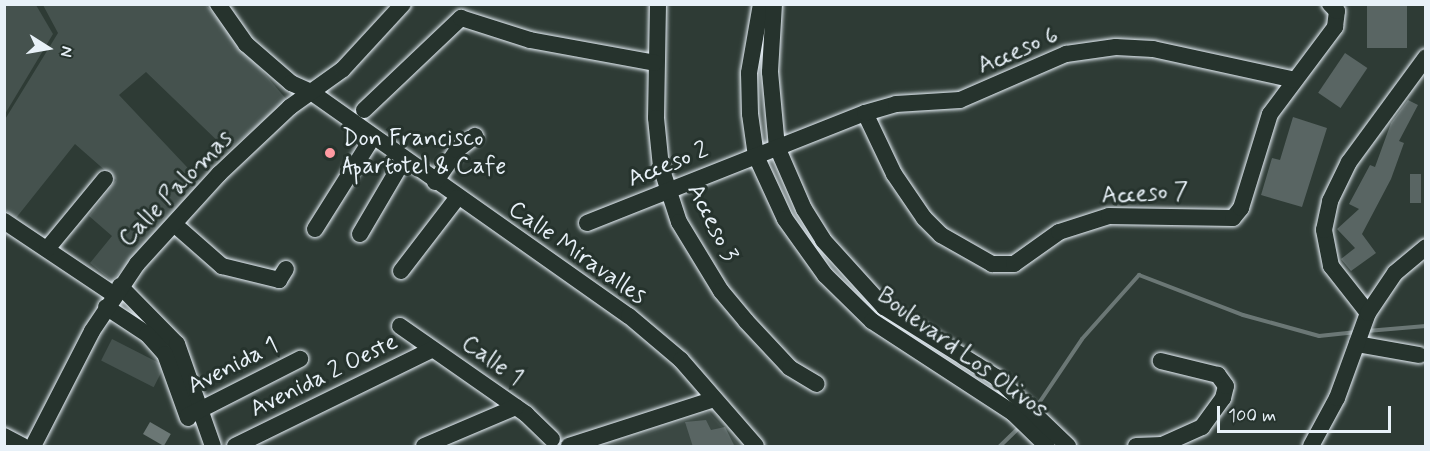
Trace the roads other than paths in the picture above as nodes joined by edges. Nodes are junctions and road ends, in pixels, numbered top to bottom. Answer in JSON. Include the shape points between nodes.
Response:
{"nodes":[{"id":1,"x":218,"y":4,"type":"edge"},
{"id":2,"x":403,"y":4,"type":"edge"},
{"id":3,"x":658,"y":4,"type":"edge"},
{"id":4,"x":761,"y":4,"type":"edge"},
{"id":5,"x":774,"y":4,"type":"edge"},
{"id":6,"x":1330,"y":4,"type":"edge"},
{"id":7,"x":1425,"y":57,"type":"edge"},
{"id":8,"x":655,"y":63,"type":"junction"},
{"id":9,"x":1295,"y":80,"type":"junction"},
{"id":10,"x":311,"y":92,"type":"junction"},
{"id":11,"x":364,"y":110,"type":"dead end"},
{"id":12,"x":865,"y":113,"type":"junction"},
{"id":13,"x":373,"y":136,"type":"junction"},
{"id":14,"x":475,"y":136,"type":"dead end"},
{"id":15,"x":766,"y":151,"type":"junction"},
{"id":16,"x":404,"y":159,"type":"junction"},
{"id":17,"x":105,"y":179,"type":"dead end"},
{"id":18,"x":435,"y":182,"type":"junction"},
{"id":19,"x":667,"y":191,"type":"junction"},
{"id":20,"x":457,"y":198,"type":"junction"},
{"id":21,"x":4,"y":220,"type":"edge"},
{"id":22,"x":587,"y":223,"type":"dead end"},
{"id":23,"x":174,"y":224,"type":"junction"},
{"id":24,"x":315,"y":229,"type":"dead end"},
{"id":25,"x":360,"y":234,"type":"dead end"},
{"id":26,"x":1425,"y":247,"type":"edge"},
{"id":27,"x":47,"y":249,"type":"junction"},
{"id":28,"x":286,"y":269,"type":"dead end"},
{"id":29,"x":401,"y":271,"type":"dead end"},
{"id":30,"x":113,"y":296,"type":"junction"},
{"id":31,"x":908,"y":321,"type":"junction"},
{"id":32,"x":400,"y":326,"type":"dead end"},
{"id":33,"x":1362,"y":330,"type":"junction"},
{"id":34,"x":894,"y":335,"type":"junction"},
{"id":35,"x":434,"y":350,"type":"junction"},
{"id":36,"x":1419,"y":355,"type":"dead end"},
{"id":37,"x":300,"y":359,"type":"dead end"},
{"id":38,"x":1161,"y":361,"type":"dead end"},
{"id":39,"x":817,"y":384,"type":"dead end"},
{"id":40,"x":711,"y":400,"type":"junction"},
{"id":41,"x":516,"y":407,"type":"junction"},
{"id":42,"x":192,"y":414,"type":"junction"},
{"id":43,"x":4,"y":436,"type":"edge"},
{"id":44,"x":552,"y":439,"type":"dead end"},
{"id":45,"x":23,"y":447,"type":"edge"},
{"id":46,"x":33,"y":447,"type":"edge"},
{"id":47,"x":201,"y":447,"type":"edge"},
{"id":48,"x":213,"y":447,"type":"edge"},
{"id":49,"x":235,"y":447,"type":"edge"},
{"id":50,"x":424,"y":447,"type":"edge"},
{"id":51,"x":569,"y":447,"type":"edge"},
{"id":52,"x":756,"y":447,"type":"edge"},
{"id":53,"x":1047,"y":447,"type":"edge"},
{"id":54,"x":1068,"y":447,"type":"edge"},
{"id":55,"x":1136,"y":447,"type":"edge"},
{"id":56,"x":1311,"y":447,"type":"edge"}],
"edges":[{"from":1,"to":10,"type":"street","name":"Calle Miravalles","via":[[246,44],[291,83]]},
{"from":2,"to":10,"type":"street","name":"Calle Palomas","via":[[343,69]]},
{"from":3,"to":8,"type":"street","name":"Acceso 3"},
{"from":4,"to":15,"type":"street","name":"Boulevard Los Olivos","via":[[749,73]]},
{"from":5,"to":15,"type":"street","name":"Boulevard Los Olivos"},
{"from":6,"to":9,"type":"street","name":"Acceso 7","via":[[1337,12],[1335,27]]},
{"from":7,"to":33,"type":"street","via":[[1349,162],[1330,201],[1324,230],[1330,266]]},
{"from":8,"to":11,"type":"street","via":[[530,40],[461,18]]},
{"from":8,"to":19,"type":"street","name":"Acceso 3","via":[[656,118]]},
{"from":9,"to":12,"type":"street","name":"Acceso 6","via":[[1154,49],[1116,47],[1058,57],[960,100],[896,104]]},
{"from":9,"to":12,"type":"street","name":"Acceso 7","via":[[1263,128],[1246,192],[1233,218],[1108,216],[1059,232],[1014,264],[1003,265],[992,264],[941,235],[924,218],[894,174]]},
{"from":10,"to":13,"type":"street","name":"Calle Miravalles"},
{"from":10,"to":23,"type":"street","name":"Calle Palomas","via":[[219,174]]},
{"from":12,"to":15,"type":"street","name":"Acceso 6"},
{"from":13,"to":16,"type":"street","name":"Calle Miravalles"},
{"from":13,"to":24,"type":"street"},
{"from":14,"to":18,"type":"street","via":[[457,150]]},
{"from":15,"to":19,"type":"street","name":"Acceso 2"},
{"from":15,"to":31,"type":"street","name":"Boulevard Los Olivos","via":[[835,256],[884,307]]},
{"from":15,"to":34,"type":"street","name":"Boulevard Los Olivos","via":[[785,219],[825,275],[872,321]]},
{"from":16,"to":18,"type":"street","name":"Calle Miravalles"},
{"from":16,"to":25,"type":"street"},
{"from":17,"to":27,"type":"street"},
{"from":18,"to":20,"type":"street","name":"Calle Miravalles"},
{"from":19,"to":22,"type":"street","name":"Acceso 2"},
{"from":19,"to":39,"type":"street","name":"Acceso 3","via":[[678,222],[721,291],[772,352]]},
{"from":20,"to":29,"type":"street"},
{"from":20,"to":40,"type":"street","name":"Calle Miravalles","via":[[629,316],[681,360]]},
{"from":21,"to":27,"type":"street"},
{"from":23,"to":28,"type":"street","via":[[222,266],[279,280]]},
{"from":23,"to":30,"type":"street","name":"Calle Palomas"},
{"from":26,"to":33,"type":"street","via":[[1395,273]]},
{"from":27,"to":30,"type":"street"},
{"from":30,"to":42,"type":"street","via":[[165,354]]},
{"from":30,"to":42,"type":"street","via":[[177,344]]},
{"from":30,"to":46,"type":"street","name":"Calle Palomas"},
{"from":31,"to":34,"type":"street"},
{"from":31,"to":54,"type":"street","name":"Boulevard Los Olivos","via":[[996,377]]},
{"from":32,"to":35,"type":"street","name":"Calle 1"},
{"from":33,"to":36,"type":"street"},
{"from":33,"to":56,"type":"street","via":[[1325,426]]},
{"from":34,"to":53,"type":"street","name":"Boulevard Los Olivos","via":[[1013,413]]},
{"from":35,"to":41,"type":"street","name":"Calle 1"},
{"from":35,"to":49,"type":"street","name":"Avenida 2 Oeste"},
{"from":37,"to":42,"type":"street","name":"Avenida 1"},
{"from":38,"to":55,"type":"street","via":[[1218,375],[1226,386],[1223,398],[1202,427],[1162,445]]},
{"from":40,"to":51,"type":"street"},
{"from":40,"to":52,"type":"street","name":"Calle Miravalles"},
{"from":41,"to":44,"type":"street","name":"Calle 1"},
{"from":41,"to":50,"type":"street"},
{"from":42,"to":47,"type":"street"},
{"from":42,"to":48,"type":"street"},
{"from":43,"to":45,"type":"street"}]}
